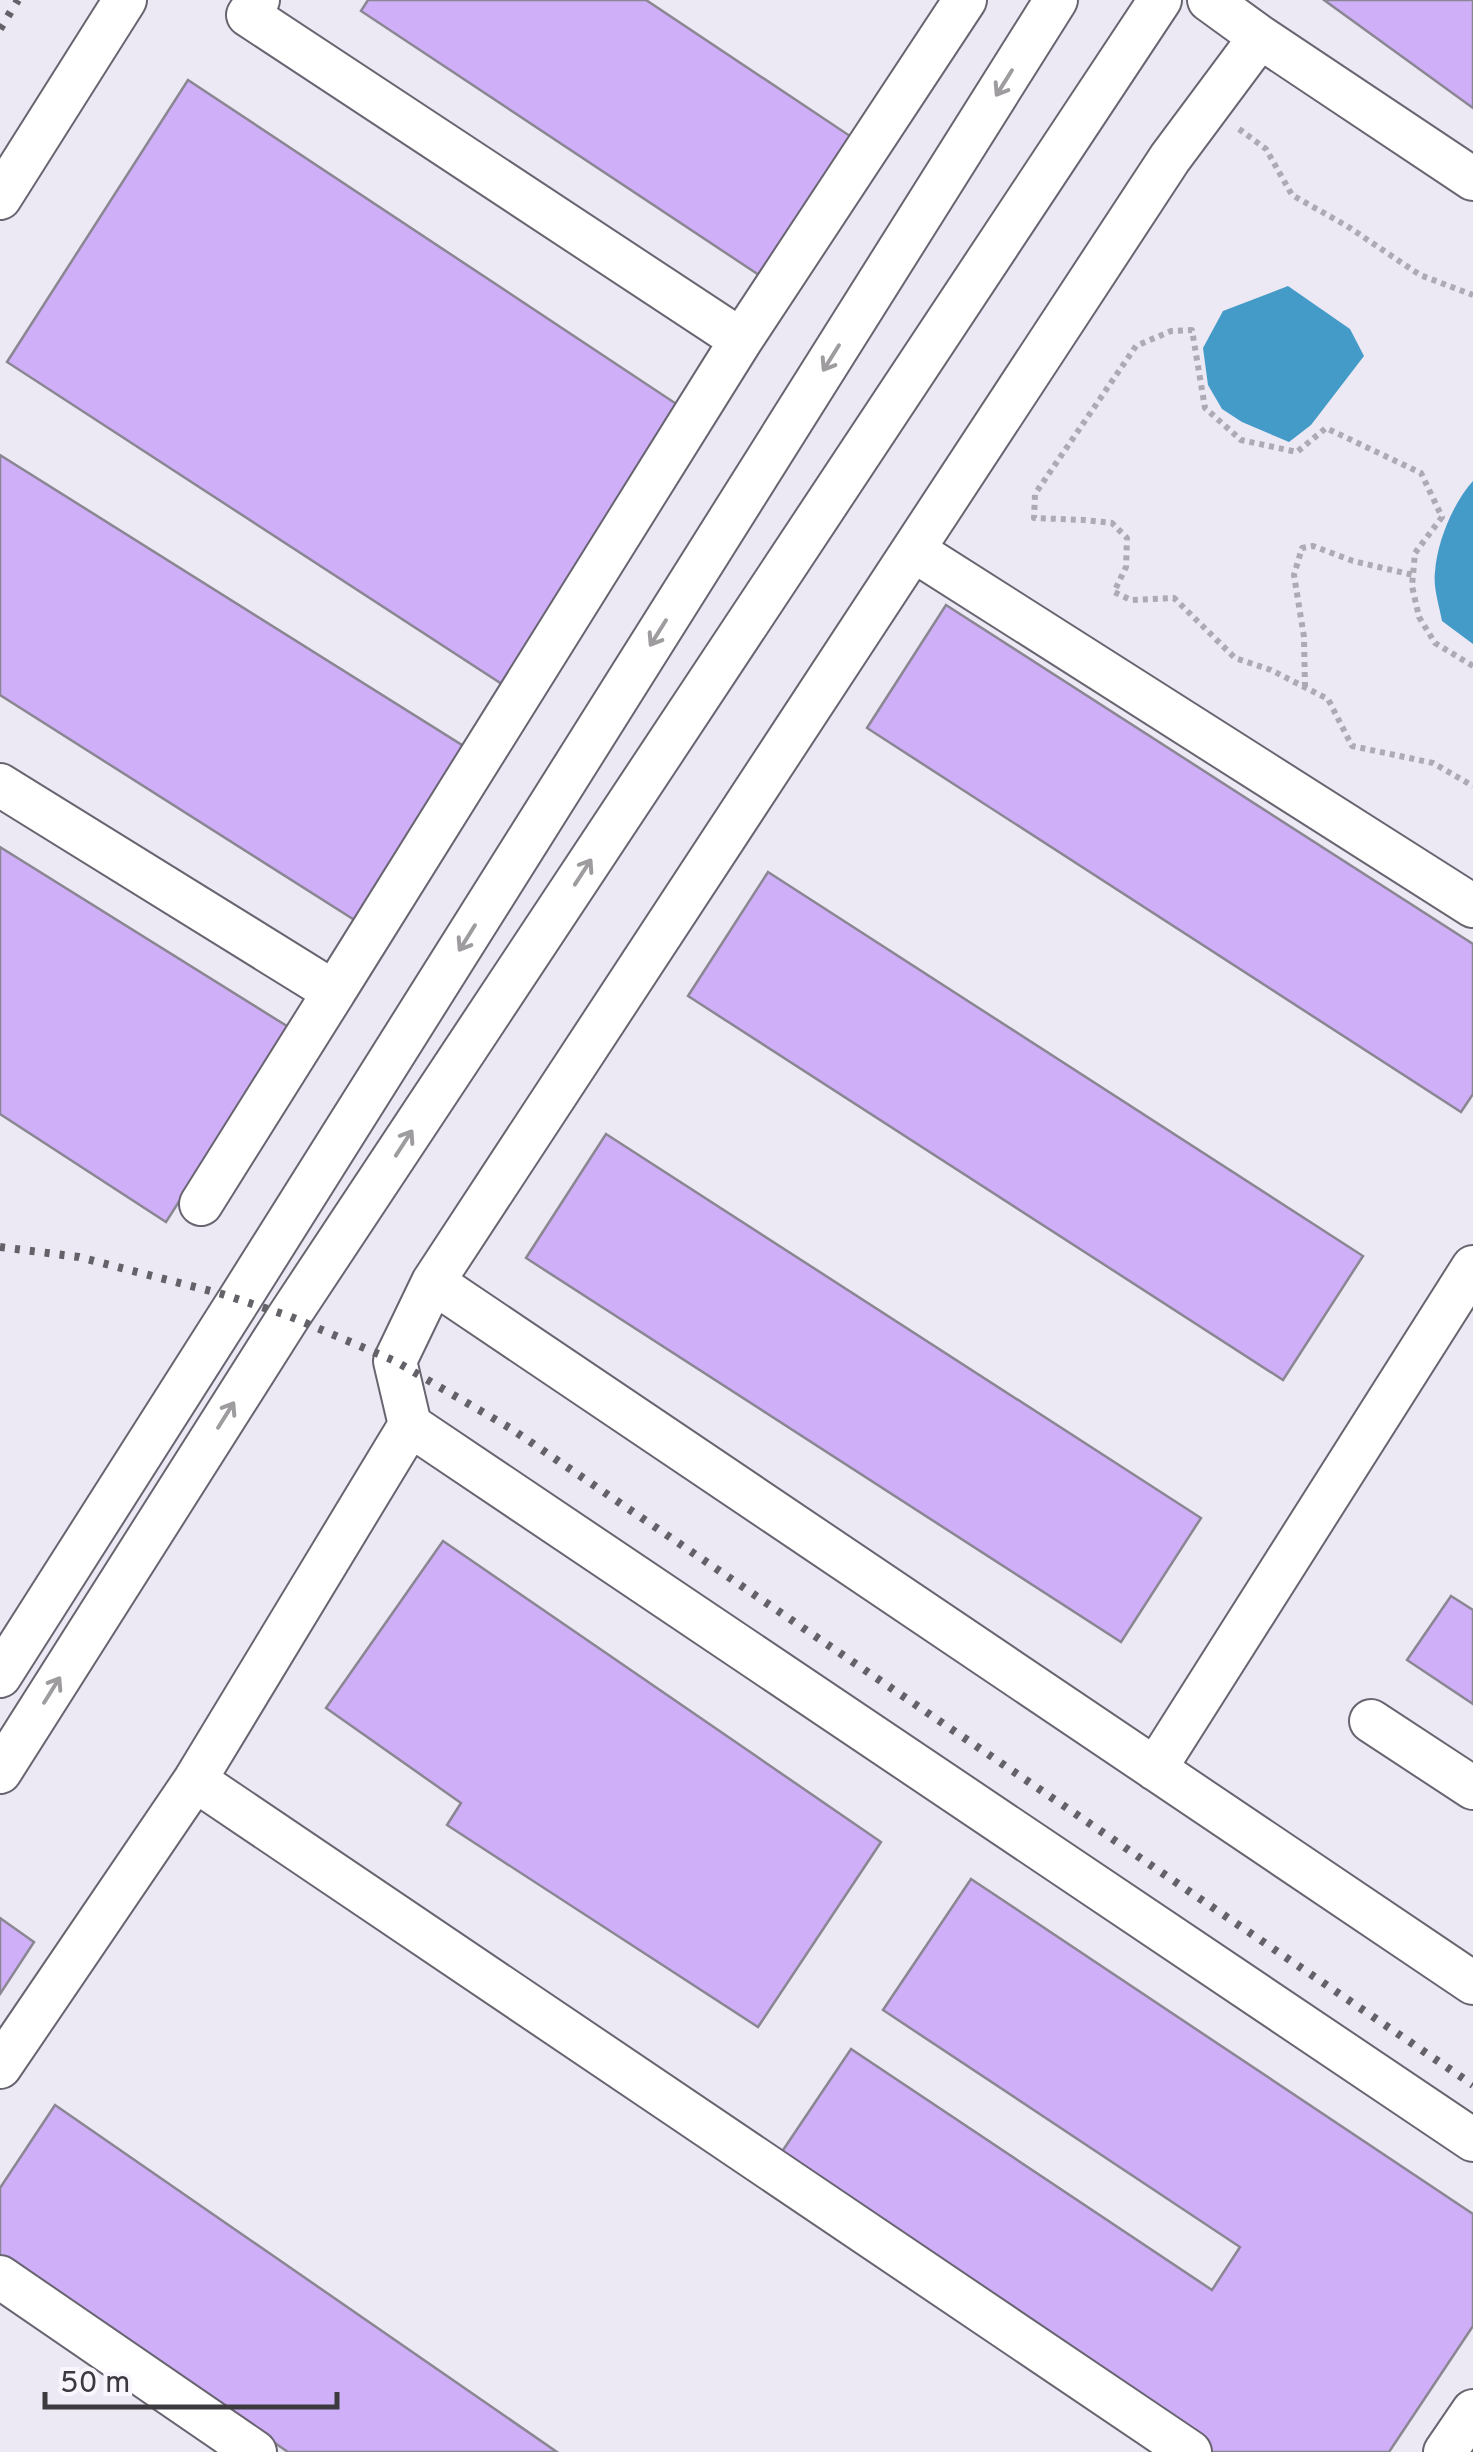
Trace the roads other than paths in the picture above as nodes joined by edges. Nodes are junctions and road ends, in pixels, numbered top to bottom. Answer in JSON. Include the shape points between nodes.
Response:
{"nodes":[{"id":1,"x":125,"y":0,"type":"edge"},
{"id":2,"x":258,"y":0,"type":"edge"},
{"id":3,"x":965,"y":0,"type":"edge"},
{"id":4,"x":1056,"y":0,"type":"edge"},
{"id":5,"x":1160,"y":0,"type":"edge"},
{"id":6,"x":1209,"y":0,"type":"edge"},
{"id":7,"x":1260,"y":36,"type":"junction"},
{"id":8,"x":1473,"y":179,"type":"edge"},
{"id":9,"x":0,"y":198,"type":"edge"},
{"id":10,"x":741,"y":340,"type":"junction"},
{"id":11,"x":913,"y":550,"type":"junction"},
{"id":12,"x":0,"y":785,"type":"edge"},
{"id":13,"x":1473,"y":906,"type":"edge"},
{"id":14,"x":334,"y":992,"type":"junction"},
{"id":15,"x":200,"y":1204,"type":"dead end"},
{"id":16,"x":1473,"y":1267,"type":"edge"},
{"id":17,"x":433,"y":1282,"type":"junction"},
{"id":18,"x":410,"y":1425,"type":"junction"},
{"id":19,"x":0,"y":1676,"type":"edge"},
{"id":20,"x":1371,"y":1721,"type":"dead end"},
{"id":21,"x":1155,"y":1769,"type":"junction"},
{"id":22,"x":0,"y":1772,"type":"edge"},
{"id":23,"x":196,"y":1780,"type":"junction"},
{"id":24,"x":1473,"y":1788,"type":"edge"},
{"id":25,"x":1473,"y":1982,"type":"edge"},
{"id":26,"x":0,"y":2067,"type":"edge"},
{"id":27,"x":1473,"y":2140,"type":"edge"},
{"id":28,"x":0,"y":2277,"type":"edge"},
{"id":29,"x":1473,"y":2411,"type":"edge"},
{"id":30,"x":254,"y":2452,"type":"edge"},
{"id":31,"x":1190,"y":2452,"type":"edge"},
{"id":32,"x":1445,"y":2452,"type":"edge"}],
"edges":[{"from":1,"to":9,"type":"street"},
{"from":2,"to":10,"type":"street","via":[[248,16]]},
{"from":3,"to":10,"type":"street"},
{"from":4,"to":19,"type":"street","one_way":true},
{"from":22,"to":5,"type":"street","one_way":true,"via":[[289,1316]]},
{"from":6,"to":7,"type":"street"},
{"from":7,"to":8,"type":"street"},
{"from":7,"to":11,"type":"street","via":[[1170,158]]},
{"from":10,"to":14,"type":"street"},
{"from":11,"to":13,"type":"street"},
{"from":11,"to":17,"type":"street"},
{"from":12,"to":14,"type":"street"},
{"from":14,"to":15,"type":"street"},
{"from":16,"to":21,"type":"street"},
{"from":17,"to":18,"type":"street","via":[[395,1360]]},
{"from":17,"to":21,"type":"street"},
{"from":18,"to":23,"type":"street"},
{"from":18,"to":27,"type":"street"},
{"from":20,"to":24,"type":"street"},
{"from":21,"to":25,"type":"street"},
{"from":23,"to":26,"type":"street"},
{"from":23,"to":31,"type":"street"},
{"from":28,"to":30,"type":"street"},
{"from":29,"to":32,"type":"street"}]}
